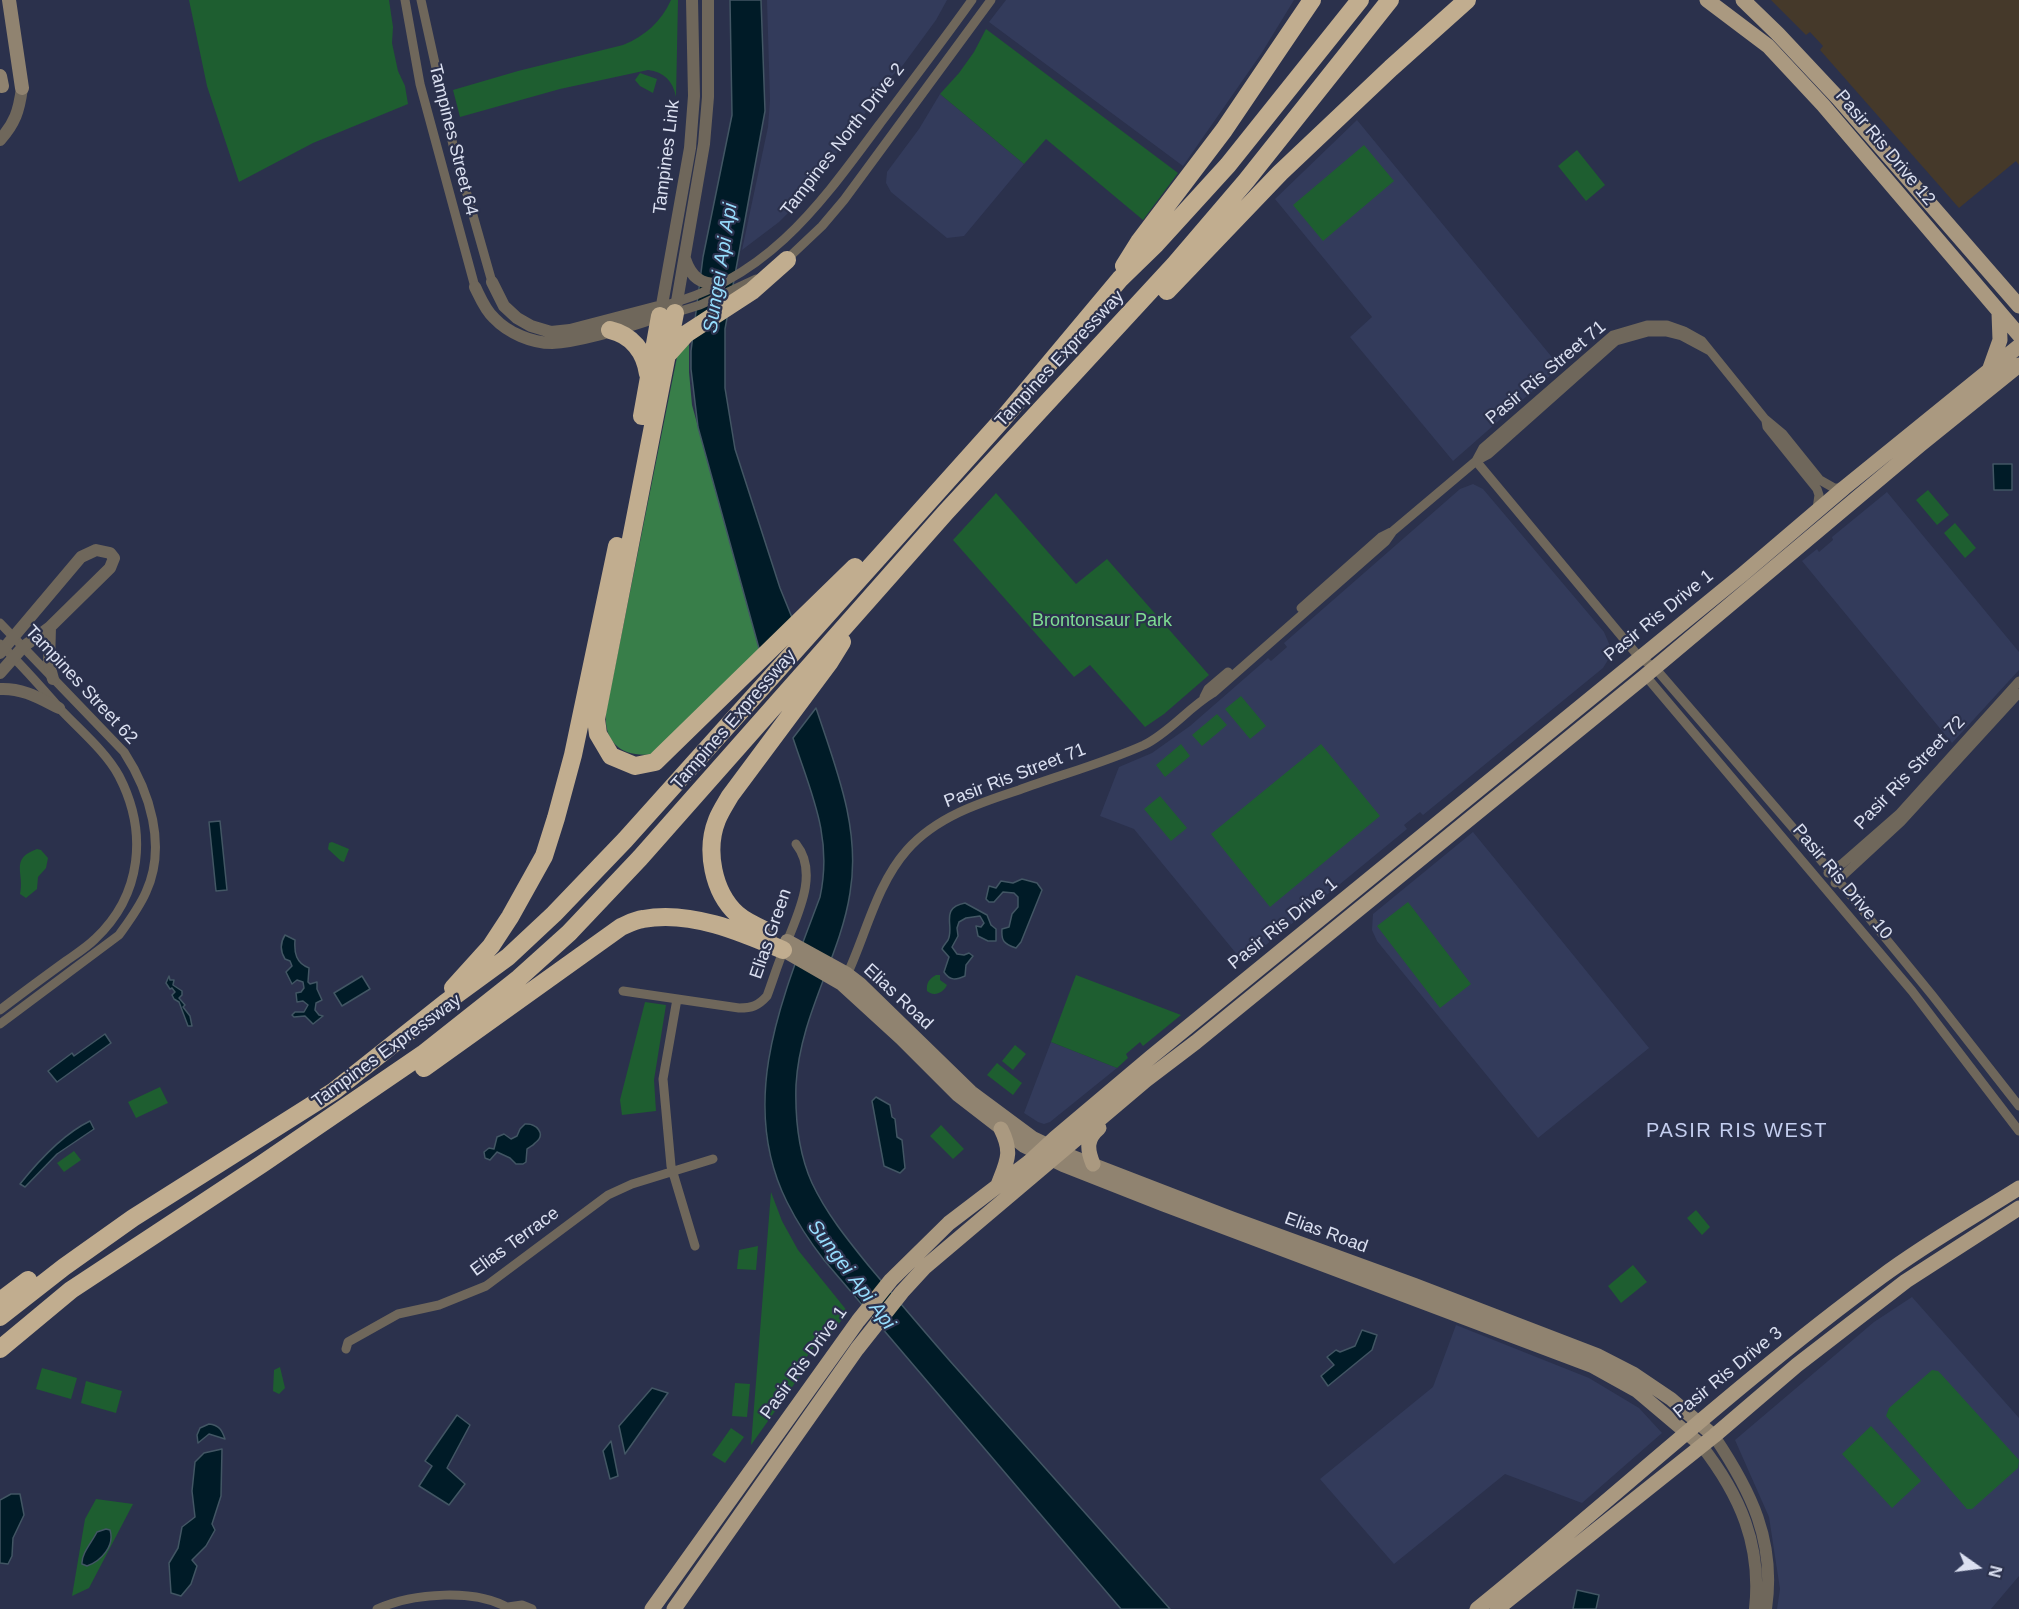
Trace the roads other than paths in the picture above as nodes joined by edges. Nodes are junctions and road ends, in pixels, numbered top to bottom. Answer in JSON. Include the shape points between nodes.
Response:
{"nodes":[{"id":1,"x":9,"y":0,"type":"edge"},
{"id":2,"x":405,"y":0,"type":"edge"},
{"id":3,"x":421,"y":0,"type":"edge"},
{"id":4,"x":692,"y":0,"type":"edge"},
{"id":5,"x":708,"y":0,"type":"edge"},
{"id":6,"x":972,"y":0,"type":"edge"},
{"id":7,"x":991,"y":0,"type":"edge"},
{"id":8,"x":1312,"y":0,"type":"edge"},
{"id":9,"x":1360,"y":0,"type":"edge"},
{"id":10,"x":1390,"y":0,"type":"edge"},
{"id":11,"x":1451,"y":0,"type":"edge"},
{"id":12,"x":1467,"y":0,"type":"edge"},
{"id":13,"x":1707,"y":0,"type":"edge"},
{"id":14,"x":1743,"y":0,"type":"edge"},
{"id":15,"x":1390,"y":68,"type":"junction"},
{"id":16,"x":22,"y":88,"type":"joint"},
{"id":17,"x":708,"y":97,"type":"junction"},
{"id":18,"x":692,"y":128,"type":"junction"},
{"id":19,"x":0,"y":140,"type":"edge"},
{"id":20,"x":685,"y":259,"type":"junction"},
{"id":21,"x":787,"y":260,"type":"joint"},
{"id":22,"x":1120,"y":279,"type":"junction"},
{"id":23,"x":492,"y":282,"type":"joint"},
{"id":24,"x":720,"y":284,"type":"junction"},
{"id":25,"x":475,"y":287,"type":"joint"},
{"id":26,"x":737,"y":295,"type":"junction"},
{"id":27,"x":2016,"y":299,"type":"edge"},
{"id":28,"x":673,"y":309,"type":"junction"},
{"id":29,"x":2000,"y":313,"type":"junction"},
{"id":30,"x":610,"y":330,"type":"junction"},
{"id":31,"x":2019,"y":335,"type":"edge"},
{"id":32,"x":2019,"y":346,"type":"edge"},
{"id":33,"x":666,"y":357,"type":"junction"},
{"id":34,"x":2019,"y":365,"type":"edge"},
{"id":35,"x":1995,"y":376,"type":"junction"},
{"id":36,"x":2019,"y":376,"type":"edge"},
{"id":37,"x":649,"y":378,"type":"junction"},
{"id":38,"x":1765,"y":419,"type":"junction"},
{"id":39,"x":1019,"y":434,"type":"junction"},
{"id":40,"x":969,"y":456,"type":"junction"},
{"id":41,"x":1476,"y":461,"type":"junction"},
{"id":42,"x":1844,"y":488,"type":"junction"},
{"id":43,"x":1817,"y":511,"type":"junction"},
{"id":44,"x":867,"y":601,"type":"junction"},
{"id":45,"x":0,"y":623,"type":"edge"},
{"id":46,"x":50,"y":627,"type":"junction"},
{"id":47,"x":18,"y":643,"type":"junction"},
{"id":48,"x":1,"y":649,"type":"edge"},
{"id":49,"x":14,"y":657,"type":"junction"},
{"id":50,"x":1640,"y":657,"type":"junction"},
{"id":51,"x":1650,"y":672,"type":"junction"},
{"id":52,"x":0,"y":673,"type":"edge"},
{"id":53,"x":53,"y":679,"type":"junction"},
{"id":54,"x":2019,"y":681,"type":"edge"},
{"id":55,"x":0,"y":688,"type":"edge"},
{"id":56,"x":2019,"y":693,"type":"edge"},
{"id":57,"x":60,"y":708,"type":"junction"},
{"id":58,"x":90,"y":716,"type":"junction"},
{"id":59,"x":88,"y":740,"type":"junction"},
{"id":60,"x":1796,"y":830,"type":"junction"},
{"id":61,"x":1785,"y":839,"type":"junction"},
{"id":62,"x":796,"y":844,"type":"dead end"},
{"id":63,"x":1830,"y":871,"type":"junction"},
{"id":64,"x":1838,"y":880,"type":"junction"},
{"id":65,"x":1819,"y":881,"type":"junction"},
{"id":66,"x":1827,"y":891,"type":"junction"},
{"id":67,"x":792,"y":949,"type":"junction"},
{"id":68,"x":840,"y":976,"type":"junction"},
{"id":69,"x":623,"y":991,"type":"dead end"},
{"id":70,"x":677,"y":999,"type":"junction"},
{"id":71,"x":445,"y":1003,"type":"junction"},
{"id":72,"x":0,"y":1010,"type":"edge"},
{"id":73,"x":0,"y":1024,"type":"edge"},
{"id":74,"x":1121,"y":1100,"type":"junction"},
{"id":75,"x":2019,"y":1107,"type":"edge"},
{"id":76,"x":1000,"y":1129,"type":"junction"},
{"id":77,"x":2019,"y":1131,"type":"edge"},
{"id":78,"x":1049,"y":1153,"type":"junction"},
{"id":79,"x":713,"y":1159,"type":"dead end"},
{"id":80,"x":262,"y":1164,"type":"junction"},
{"id":81,"x":1093,"y":1164,"type":"junction"},
{"id":82,"x":672,"y":1171,"type":"junction"},
{"id":83,"x":998,"y":1185,"type":"junction"},
{"id":84,"x":2019,"y":1188,"type":"edge"},
{"id":85,"x":2019,"y":1208,"type":"edge"},
{"id":86,"x":133,"y":1218,"type":"junction"},
{"id":87,"x":695,"y":1246,"type":"dead end"},
{"id":88,"x":0,"y":1301,"type":"edge"},
{"id":89,"x":0,"y":1317,"type":"edge"},
{"id":90,"x":5,"y":1345,"type":"edge"},
{"id":91,"x":346,"y":1349,"type":"dead end"},
{"id":92,"x":0,"y":1358,"type":"edge"},
{"id":93,"x":1699,"y":1423,"type":"junction"},
{"id":94,"x":1685,"y":1433,"type":"junction"},
{"id":95,"x":1714,"y":1436,"type":"junction"},
{"id":96,"x":1701,"y":1446,"type":"junction"},
{"id":97,"x":509,"y":1608,"type":"edge"},
{"id":98,"x":377,"y":1609,"type":"edge"},
{"id":99,"x":532,"y":1609,"type":"edge"},
{"id":100,"x":652,"y":1609,"type":"edge"},
{"id":101,"x":674,"y":1609,"type":"edge"},
{"id":102,"x":1477,"y":1609,"type":"edge"},
{"id":103,"x":1497,"y":1609,"type":"edge"},
{"id":104,"x":1755,"y":1609,"type":"edge"},
{"id":105,"x":1766,"y":1609,"type":"edge"}],
"edges":[{"from":1,"to":16,"type":"main road"},
{"from":2,"to":25,"type":"street","name":"Tampines Street 64","via":[[420,84]]},
{"from":3,"to":23,"type":"street","name":"Tampines Street 64","via":[[453,145]]},
{"from":4,"to":18,"type":"street","name":"Tampines Link"},
{"from":5,"to":17,"type":"street","name":"Tampines Link"},
{"from":6,"to":24,"type":"street","name":"Tampines North Drive 2","via":[[816,208],[785,239]]},
{"from":7,"to":21,"type":"street","name":"Tampines North Drive 2","via":[[844,200]]},
{"from":8,"to":22,"type":"highway","via":[[1224,130],[1139,242]]},
{"from":9,"to":22,"type":"highway","name":"Tampines Expressway","via":[[1228,165]]},
{"from":10,"to":39,"type":"highway","name":"Tampines Expressway","via":[[1176,264]]},
{"from":11,"to":15,"type":"highway"},
{"from":12,"to":15,"type":"highway"},
{"from":13,"to":29,"type":"main road","name":"Pasir Ris Drive 12","via":[[1773,51]]},
{"from":14,"to":27,"type":"main road","name":"Pasir Ris Drive 12","via":[[1838,98]]},
{"from":15,"to":39,"type":"highway","via":[[1280,172],[1135,325]]},
{"from":16,"to":19,"type":"street","via":[[19,110]]},
{"from":17,"to":18,"type":"street","via":[[701,120]]},
{"from":17,"to":20,"type":"street","name":"Tampines Link"},
{"from":18,"to":28,"type":"street","name":"Tampines Link"},
{"from":20,"to":24,"type":"street","via":[[697,279],[710,285]]},
{"from":20,"to":28,"type":"street","name":"Tampines Link"},
{"from":21,"to":26,"type":"highway","via":[[771,276]]},
{"from":22,"to":40,"type":"highway","name":"Tampines Expressway"},
{"from":23,"to":28,"type":"street","name":"Tampines North Drive 2","via":[[504,306],[517,318],[551,332]]},
{"from":24,"to":28,"type":"street","name":"Tampines North Drive 2"},
{"from":25,"to":30,"type":"street","name":"Tampines North Drive 2","via":[[493,318],[515,334],[553,343]]},
{"from":26,"to":28,"type":"street","name":"Tampines North Drive 2"},
{"from":26,"to":33,"type":"highway","via":[[686,334]]},
{"from":28,"to":30,"type":"street","name":"Tampines North Drive 2"},
{"from":28,"to":33,"type":"highway"},
{"from":28,"to":37,"type":"highway"},
{"from":29,"to":31,"type":"main road","name":"Pasir Ris Drive 12"},
{"from":29,"to":35,"type":"main road"},
{"from":30,"to":37,"type":"highway","via":[[632,340],[646,361]]},
{"from":32,"to":35,"type":"main road","name":"Pasir Ris Drive 1"},
{"from":33,"to":40,"type":"highway","via":[[596,719],[598,734],[611,756],[635,766],[656,762]]},
{"from":34,"to":35,"type":"main road","name":"Pasir Ris Drive 1"},
{"from":35,"to":36,"type":"main road"},
{"from":35,"to":42,"type":"main road","name":"Pasir Ris Drive 1"},
{"from":35,"to":51,"type":"main road","name":"Pasir Ris Drive 1"},
{"from":37,"to":71,"type":"highway","via":[[590,680],[544,855],[491,946],[456,984]]},
{"from":38,"to":41,"type":"street","name":"Pasir Ris Street 71","via":[[1702,341],[1667,325],[1647,325],[1613,335],[1483,448]]},
{"from":38,"to":42,"type":"street","name":"Pasir Ris Street 71","via":[[1783,434],[1824,484]]},
{"from":38,"to":43,"type":"street","name":"Pasir Ris Street 71","via":[[1767,427],[1817,489]]},
{"from":39,"to":44,"type":"highway","name":"Tampines Expressway"},
{"from":40,"to":71,"type":"highway","name":"Tampines Expressway","via":[[625,840],[508,957]]},
{"from":41,"to":50,"type":"street","name":"Pasir Ris Drive 10"},
{"from":41,"to":68,"type":"street","name":"Pasir Ris Street 71","via":[[1170,729],[1119,756],[966,809],[930,830],[894,865]]},
{"from":42,"to":43,"type":"main road","name":"Pasir Ris Drive 1"},
{"from":43,"to":50,"type":"main road","name":"Pasir Ris Drive 1"},
{"from":44,"to":67,"type":"highway","via":[[829,663],[730,796],[712,837],[711,858],[725,902],[738,916]]},
{"from":44,"to":80,"type":"highway","name":"Tampines Expressway","via":[[569,933],[423,1054]]},
{"from":45,"to":47,"type":"street","name":"Tampines Street 62"},
{"from":46,"to":47,"type":"street"},
{"from":46,"to":47,"type":"street","via":[[110,568],[114,558],[110,553],[96,550],[81,557]]},
{"from":46,"to":53,"type":"street","via":[[49,664]]},
{"from":47,"to":48,"type":"street"},
{"from":47,"to":49,"type":"street"},
{"from":47,"to":53,"type":"street","name":"Tampines Street 62"},
{"from":48,"to":49,"type":"street","name":"Tampines Street 62"},
{"from":49,"to":52,"type":"street"},
{"from":49,"to":57,"type":"street","name":"Tampines Street 62"},
{"from":50,"to":51,"type":"street","name":"Pasir Ris Drive 10"},
{"from":50,"to":78,"type":"main road","name":"Pasir Ris Drive 1","via":[[1151,1057]]},
{"from":51,"to":60,"type":"street","name":"Pasir Ris Drive 10"},
{"from":51,"to":61,"type":"street","name":"Pasir Ris Drive 10"},
{"from":51,"to":74,"type":"main road","name":"Pasir Ris Drive 1"},
{"from":53,"to":58,"type":"street","name":"Tampines Street 62"},
{"from":54,"to":63,"type":"street","name":"Pasir Ris Street 72","via":[[1899,814]]},
{"from":55,"to":57,"type":"street","via":[[27,692]]},
{"from":56,"to":64,"type":"street","name":"Pasir Ris Street 72","via":[[1901,822]]},
{"from":57,"to":59,"type":"street","name":"Tampines Street 62"},
{"from":58,"to":59,"type":"street","via":[[85,724]]},
{"from":58,"to":73,"type":"street","name":"Tampines Street 62","via":[[124,752],[146,794],[155,844],[147,890],[119,935]]},
{"from":59,"to":72,"type":"street","name":"Tampines Street 62","via":[[107,759],[131,805],[138,845],[130,888],[120,909],[95,939]]},
{"from":60,"to":61,"type":"street"},
{"from":60,"to":63,"type":"street","name":"Pasir Ris Drive 10"},
{"from":61,"to":65,"type":"street","name":"Pasir Ris Drive 10"},
{"from":62,"to":67,"type":"street","name":"Elias Green","via":[[804,853],[806,874]]},
{"from":63,"to":64,"type":"street","name":"Pasir Ris Drive 10"},
{"from":63,"to":65,"type":"street","name":"Pasir Ris Street 72"},
{"from":64,"to":66,"type":"street","name":"Pasir Ris Street 72"},
{"from":64,"to":75,"type":"street","name":"Pasir Ris Drive 10"},
{"from":65,"to":66,"type":"street","name":"Pasir Ris Drive 10"},
{"from":66,"to":77,"type":"street","name":"Pasir Ris Drive 10","via":[[1922,1004]]},
{"from":67,"to":68,"type":"main road","name":"Elias Road"},
{"from":67,"to":70,"type":"street","name":"Elias Green","via":[[758,1006],[739,1008]]},
{"from":67,"to":80,"type":"highway","via":[[690,920],[640,919],[621,927],[426,1066]]},
{"from":68,"to":76,"type":"main road","name":"Elias Road","via":[[958,1095]]},
{"from":68,"to":78,"type":"main road","name":"Elias Road","via":[[971,1092]]},
{"from":69,"to":70,"type":"street","name":"Elias Green"},
{"from":70,"to":82,"type":"street","via":[[663,1079]]},
{"from":71,"to":86,"type":"highway","name":"Tampines Expressway","via":[[333,1091]]},
{"from":74,"to":78,"type":"main road","name":"Pasir Ris Drive 1"},
{"from":74,"to":81,"type":"main road","via":[[1108,1120],[1092,1134],[1088,1150]]},
{"from":76,"to":78,"type":"main road","name":"Elias Road","via":[[1023,1146]]},
{"from":76,"to":83,"type":"main road","via":[[1008,1143],[1008,1153]]},
{"from":78,"to":81,"type":"main road","name":"Elias Road"},
{"from":78,"to":83,"type":"main road","name":"Pasir Ris Drive 1"},
{"from":78,"to":94,"type":"main road","name":"Elias Road","via":[[1217,1226],[1592,1366],[1637,1392]]},
{"from":78,"to":101,"type":"main road","name":"Pasir Ris Drive 1","via":[[902,1292]]},
{"from":79,"to":82,"type":"street","name":"Elias Terrace"},
{"from":80,"to":90,"type":"highway","name":"Tampines Expressway","via":[[71,1290]]},
{"from":81,"to":93,"type":"main road","name":"Elias Road","via":[[1597,1355],[1634,1374]]},
{"from":82,"to":87,"type":"street"},
{"from":82,"to":91,"type":"street","name":"Elias Terrace","via":[[608,1195],[486,1287],[439,1305],[398,1314],[348,1342]]},
{"from":83,"to":100,"type":"main road","name":"Pasir Ris Drive 1","via":[[941,1230],[891,1280]]},
{"from":84,"to":93,"type":"main road","name":"Pasir Ris Drive 3","via":[[1881,1277]]},
{"from":85,"to":95,"type":"main road","name":"Pasir Ris Drive 3","via":[[1906,1281],[1797,1365]]},
{"from":86,"to":88,"type":"highway","via":[[58,1257]]},
{"from":86,"to":89,"type":"highway","name":"Tampines Expressway"},
{"from":90,"to":92,"type":"highway","name":"Tampines Expressway","via":[[7,1351]]},
{"from":93,"to":94,"type":"main road","name":"Pasir Ris Drive 3"},
{"from":93,"to":95,"type":"main road","name":"Elias Road"},
{"from":94,"to":96,"type":"main road","name":"Elias Road"},
{"from":94,"to":102,"type":"main road","name":"Pasir Ris Drive 3"},
{"from":95,"to":96,"type":"main road","name":"Pasir Ris Drive 3"},
{"from":95,"to":105,"type":"street","name":"Elias Road","via":[[1752,1500],[1760,1523],[1769,1577]]},
{"from":96,"to":103,"type":"main road","name":"Pasir Ris Drive 3"},
{"from":96,"to":104,"type":"street","name":"Elias Road","via":[[1735,1495],[1748,1528],[1756,1564]]},
{"from":97,"to":98,"type":"street","via":[[474,1597],[420,1596]]},
{"from":97,"to":99,"type":"street","via":[[522,1605]]}]}
